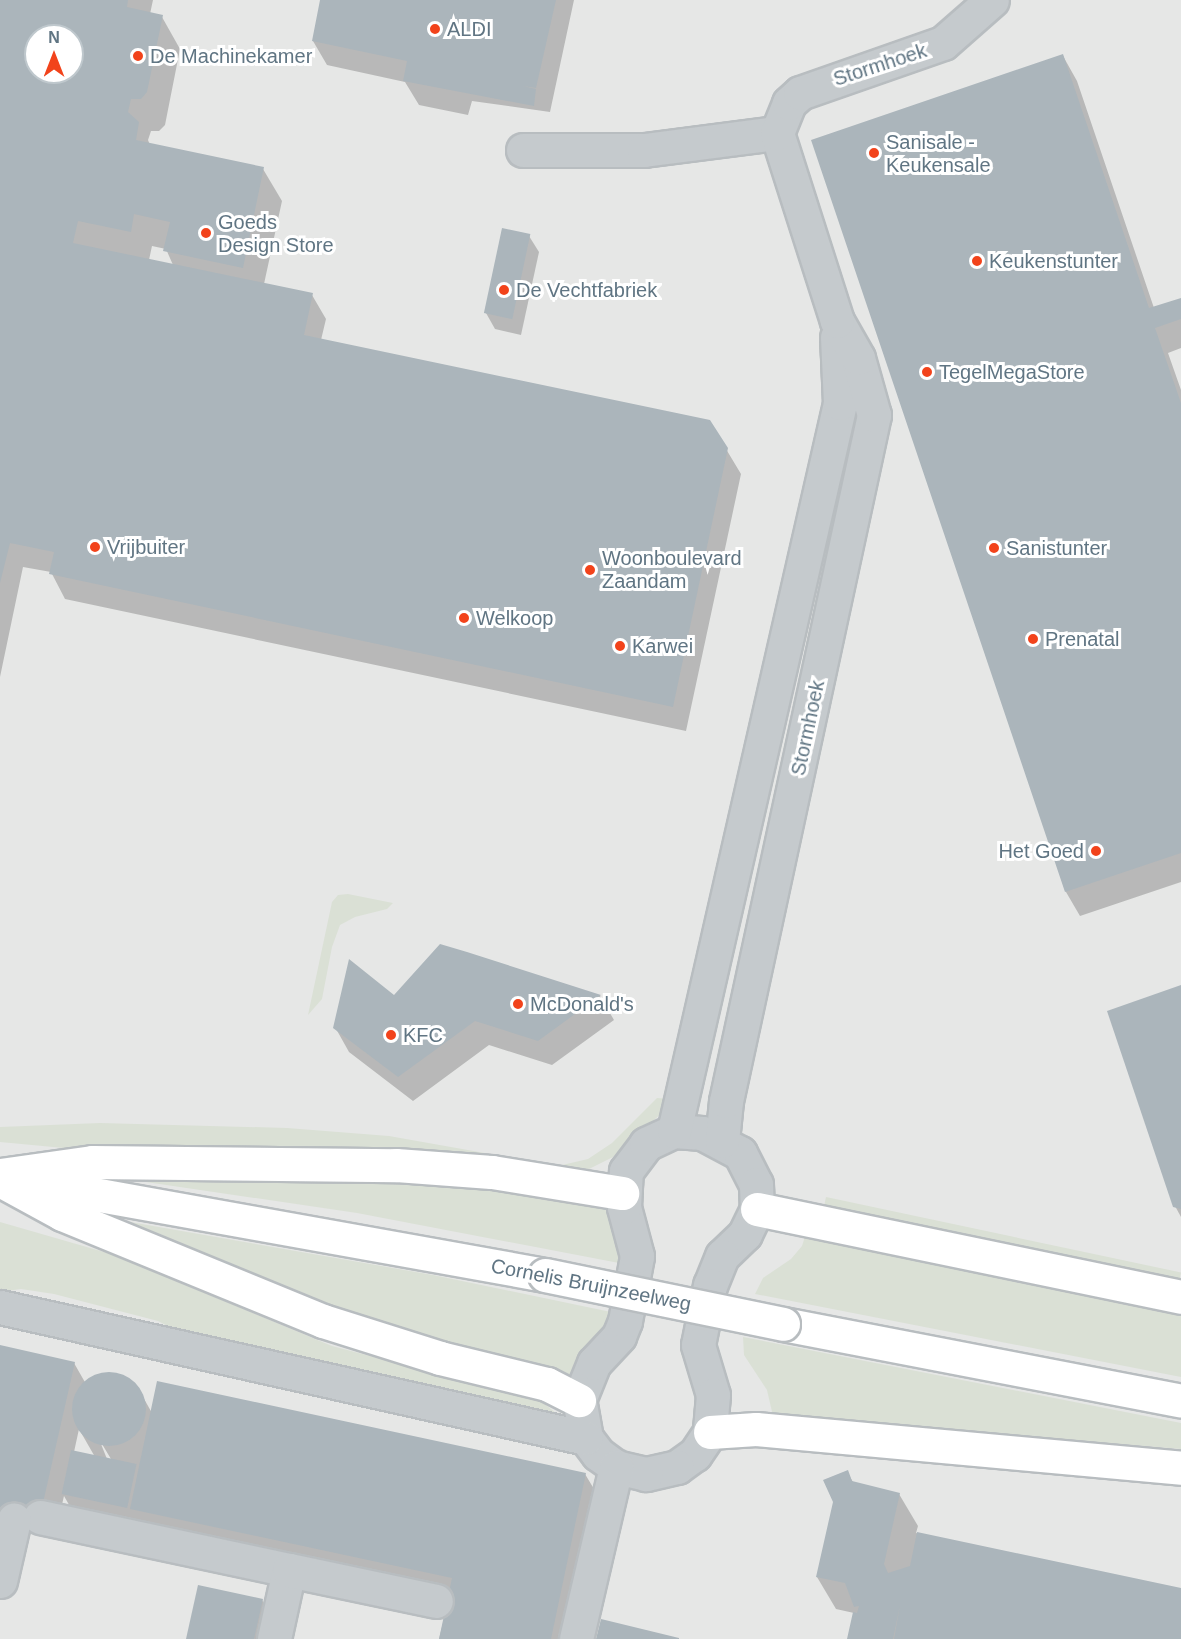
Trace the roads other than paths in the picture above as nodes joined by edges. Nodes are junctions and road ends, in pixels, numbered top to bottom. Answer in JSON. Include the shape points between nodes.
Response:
{"nodes":[{"id":1,"x":992,"y":0,"type":"edge"},
{"id":2,"x":777,"y":133,"type":"junction"},
{"id":3,"x":523,"y":150,"type":"dead end"},
{"id":4,"x":837,"y":321,"type":"junction"},
{"id":5,"x":731,"y":882,"type":"junction"},
{"id":6,"x":774,"y":891,"type":"junction"},
{"id":7,"x":674,"y":1131,"type":"junction"},
{"id":8,"x":722,"y":1141,"type":"junction"},
{"id":9,"x":0,"y":1178,"type":"edge"},
{"id":10,"x":622,"y":1193,"type":"junction"},
{"id":11,"x":757,"y":1209,"type":"junction"},
{"id":12,"x":1181,"y":1297,"type":"edge"},
{"id":13,"x":0,"y":1307,"type":"edge"},
{"id":14,"x":579,"y":1400,"type":"junction"},
{"id":15,"x":1181,"y":1401,"type":"edge"},
{"id":16,"x":710,"y":1432,"type":"junction"},
{"id":17,"x":586,"y":1438,"type":"junction"},
{"id":18,"x":616,"y":1467,"type":"junction"},
{"id":19,"x":1181,"y":1468,"type":"edge"},
{"id":20,"x":289,"y":1570,"type":"junction"},
{"id":21,"x":0,"y":1581,"type":"edge"},
{"id":22,"x":436,"y":1601,"type":"dead end"},
{"id":23,"x":274,"y":1639,"type":"edge"},
{"id":24,"x":576,"y":1639,"type":"edge"}],
"edges":[{"from":1,"to":2,"type":"street","name":"Stormhoek","via":[[943,43],[800,93],[789,103]]},
{"from":2,"to":3,"type":"street","via":[[644,150]]},
{"from":2,"to":4,"type":"street","name":"Stormhoek"},
{"from":4,"to":5,"type":"street","name":"Stormhoek","via":[[840,403]]},
{"from":4,"to":6,"type":"street","name":"Stormhoek","via":[[858,358],[871,399],[872,435]]},
{"from":5,"to":6,"type":"street"},
{"from":5,"to":7,"type":"street","name":"Stormhoek"},
{"from":6,"to":8,"type":"street","name":"Stormhoek","via":[[726,1101]]},
{"from":7,"to":8,"type":"street","via":[[702,1133]]},
{"from":7,"to":10,"type":"street","via":[[658,1137],[635,1156],[626,1171]]},
{"from":8,"to":11,"type":"street","via":[[740,1153],[747,1166],[756,1184]]},
{"from":9,"to":10,"type":"main road","via":[[92,1162],[396,1166],[492,1172]]},
{"from":9,"to":14,"type":"main road","via":[[62,1214],[323,1321],[440,1358],[547,1384]]},
{"from":9,"to":15,"type":"main road","name":"Cornelis Bruijnzeelweg","bridge":true,"via":[[545,1275]]},
{"from":10,"to":14,"type":"street","via":[[637,1256],[625,1321],[618,1336],[594,1363]]},
{"from":11,"to":12,"type":"main road"},
{"from":11,"to":16,"type":"street","via":[[745,1234],[722,1256],[710,1285],[698,1345],[713,1395]]},
{"from":13,"to":17,"type":"street"},
{"from":14,"to":17,"type":"street"},
{"from":16,"to":18,"type":"street","via":[[695,1454],[677,1467],[646,1474]]},
{"from":16,"to":19,"type":"main road","via":[[756,1429]]},
{"from":17,"to":18,"type":"street","via":[[598,1454]]},
{"from":18,"to":24,"type":"street"},
{"from":20,"to":21,"type":"street","via":[[27,1519]]},
{"from":20,"to":22,"type":"street"},
{"from":20,"to":23,"type":"street"}]}
